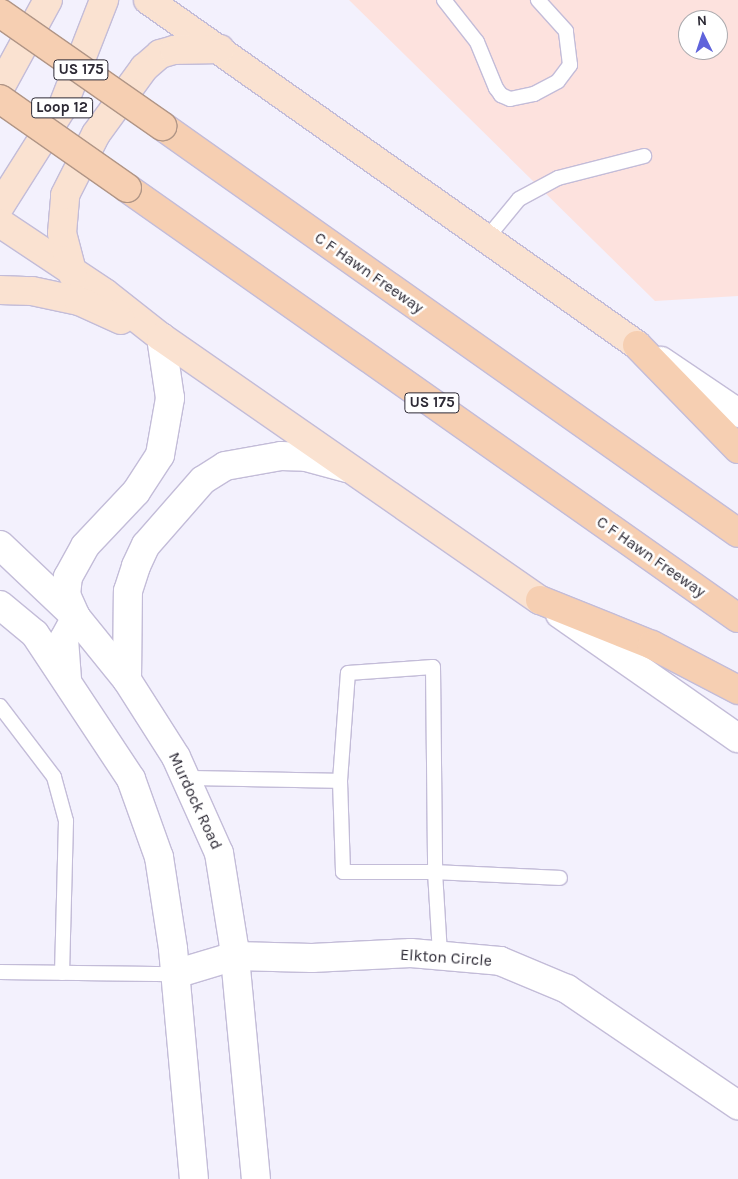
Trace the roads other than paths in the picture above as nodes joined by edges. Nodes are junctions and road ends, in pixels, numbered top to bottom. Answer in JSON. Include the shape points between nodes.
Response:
{"nodes":[{"id":1,"x":48,"y":0,"type":"edge"},
{"id":2,"x":104,"y":0,"type":"edge"},
{"id":3,"x":148,"y":0,"type":"edge"},
{"id":4,"x":176,"y":0,"type":"edge"},
{"id":5,"x":444,"y":0,"type":"edge"},
{"id":6,"x":538,"y":0,"type":"edge"},
{"id":7,"x":0,"y":13,"type":"edge"},
{"id":8,"x":220,"y":49,"type":"junction"},
{"id":9,"x":0,"y":88,"type":"edge"},
{"id":10,"x":0,"y":99,"type":"edge"},
{"id":11,"x":644,"y":156,"type":"dead end"},
{"id":12,"x":0,"y":206,"type":"edge"},
{"id":13,"x":0,"y":223,"type":"edge"},
{"id":14,"x":487,"y":238,"type":"junction"},
{"id":15,"x":74,"y":275,"type":"junction"},
{"id":16,"x":0,"y":290,"type":"edge"},
{"id":17,"x":161,"y":337,"type":"junction"},
{"id":18,"x":637,"y":345,"type":"junction"},
{"id":19,"x":738,"y":413,"type":"edge"},
{"id":20,"x":738,"y":449,"type":"edge"},
{"id":21,"x":354,"y":470,"type":"junction"},
{"id":22,"x":738,"y":533,"type":"edge"},
{"id":23,"x":0,"y":545,"type":"edge"},
{"id":24,"x":540,"y":600,"type":"junction"},
{"id":25,"x":0,"y":605,"type":"edge"},
{"id":26,"x":76,"y":617,"type":"junction"},
{"id":27,"x":738,"y":618,"type":"edge"},
{"id":28,"x":127,"y":680,"type":"junction"},
{"id":29,"x":68,"y":681,"type":"junction"},
{"id":30,"x":738,"y":690,"type":"edge"},
{"id":31,"x":0,"y":706,"type":"edge"},
{"id":32,"x":738,"y":738,"type":"edge"},
{"id":33,"x":186,"y":778,"type":"junction"},
{"id":34,"x":340,"y":781,"type":"junction"},
{"id":35,"x":435,"y":872,"type":"junction"},
{"id":36,"x":560,"y":878,"type":"dead end"},
{"id":37,"x":440,"y":954,"type":"junction"},
{"id":38,"x":235,"y":956,"type":"junction"},
{"id":39,"x":0,"y":972,"type":"edge"},
{"id":40,"x":62,"y":973,"type":"junction"},
{"id":41,"x":175,"y":974,"type":"junction"},
{"id":42,"x":738,"y":1105,"type":"edge"},
{"id":43,"x":194,"y":1179,"type":"edge"},
{"id":44,"x":256,"y":1179,"type":"edge"}],
"edges":[{"from":1,"to":9,"type":"main road"},
{"from":2,"to":12,"type":"main road","number":"Loop 12","via":[[62,108]]},
{"from":3,"to":8,"type":"main road"},
{"from":4,"to":8,"type":"main road"},
{"from":5,"to":6,"type":"lane","via":[[477,42],[496,88],[510,98],[534,94],[558,81],[570,65],[566,31]]},
{"from":7,"to":22,"type":"highway","name":"C F Hawn Freeway","number":"US 175","bridge":true},
{"from":8,"to":14,"type":"main road"},
{"from":8,"to":15,"type":"main road","via":[[174,50],[160,54],[144,68],[96,134],[65,194],[62,234]]},
{"from":10,"to":27,"type":"highway","name":"C F Hawn Freeway","number":"US 175","bridge":true},
{"from":11,"to":14,"type":"lane","via":[[558,178],[519,199]]},
{"from":13,"to":15,"type":"main road"},
{"from":14,"to":18,"type":"main road"},
{"from":15,"to":17,"type":"main road","via":[[105,293]]},
{"from":16,"to":17,"type":"main road","via":[[32,291],[79,301]]},
{"from":17,"to":21,"type":"main road"},
{"from":17,"to":26,"type":"main road","via":[[170,398],[160,456],[136,492],[85,546],[68,577],[66,595]]},
{"from":18,"to":19,"type":"main road"},
{"from":18,"to":20,"type":"highway"},
{"from":21,"to":24,"type":"main road"},
{"from":21,"to":28,"type":"main road","via":[[306,457],[281,456],[225,466],[203,480],[151,539],[136,566],[128,591]]},
{"from":23,"to":26,"type":"main road","name":"Murdock Road"},
{"from":24,"to":30,"type":"highway","via":[[652,645]]},
{"from":24,"to":32,"type":"main road"},
{"from":25,"to":29,"type":"main road","via":[[35,634]]},
{"from":26,"to":28,"type":"main road","name":"Murdock Road"},
{"from":26,"to":29,"type":"main road","via":[[64,640]]},
{"from":28,"to":33,"type":"main road","name":"Murdock Road"},
{"from":29,"to":41,"type":"main road","via":[[130,779],[158,857]]},
{"from":31,"to":40,"type":"lane","via":[[54,777],[66,821]]},
{"from":33,"to":34,"type":"lane"},
{"from":33,"to":38,"type":"main road","name":"Murdock Road","via":[[219,853]]},
{"from":34,"to":35,"type":"lane","via":[[343,872]]},
{"from":34,"to":35,"type":"lane","via":[[348,673],[433,667]]},
{"from":35,"to":36,"type":"lane"},
{"from":35,"to":37,"type":"lane"},
{"from":37,"to":38,"type":"main road","name":"Elkton Circle","via":[[312,958]]},
{"from":37,"to":42,"type":"main road","name":"Elkton Circle","via":[[500,961],[567,989]]},
{"from":38,"to":41,"type":"main road","name":"Elkton Circle"},
{"from":38,"to":44,"type":"main road","name":"Murdock Road"},
{"from":39,"to":40,"type":"lane"},
{"from":40,"to":41,"type":"lane"},
{"from":41,"to":43,"type":"main road"}]}
